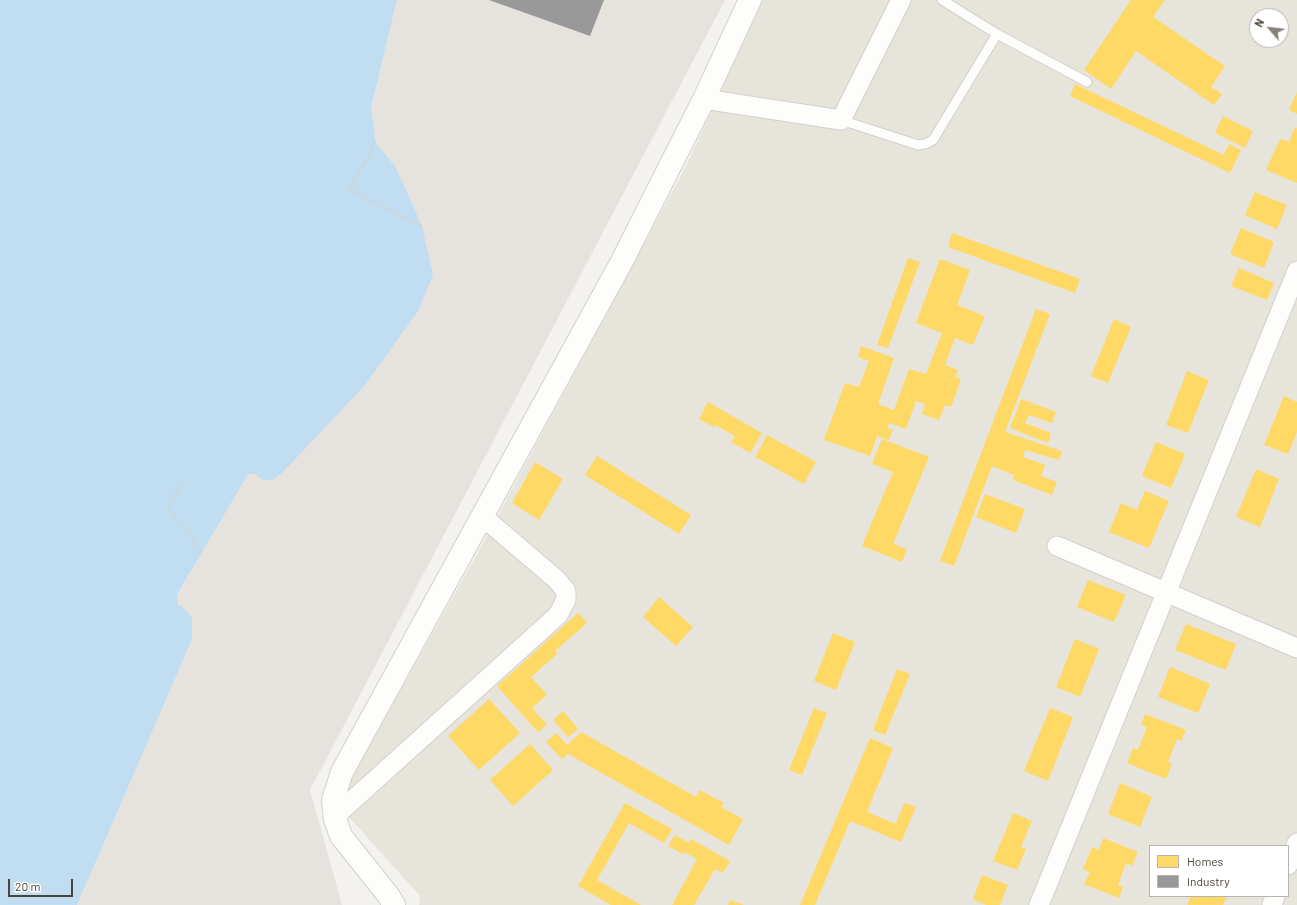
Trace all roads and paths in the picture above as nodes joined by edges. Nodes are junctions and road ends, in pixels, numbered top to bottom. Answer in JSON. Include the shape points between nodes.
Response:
{"nodes":[{"id":1,"x":750,"y":0,"type":"edge"},
{"id":2,"x":901,"y":0,"type":"edge"},
{"id":3,"x":942,"y":0,"type":"edge"},
{"id":4,"x":997,"y":34,"type":"junction"},
{"id":5,"x":1087,"y":82,"type":"dead end"},
{"id":6,"x":704,"y":99,"type":"junction"},
{"id":7,"x":841,"y":120,"type":"junction"},
{"id":8,"x":376,"y":143,"type":"dead end"},
{"id":9,"x":422,"y":226,"type":"dead end"},
{"id":10,"x":1297,"y":271,"type":"edge"},
{"id":11,"x":183,"y":482,"type":"dead end"},
{"id":12,"x":482,"y":516,"type":"junction"},
{"id":13,"x":1057,"y":546,"type":"dead end"},
{"id":14,"x":202,"y":553,"type":"dead end"},
{"id":15,"x":1166,"y":591,"type":"junction"},
{"id":16,"x":1297,"y":648,"type":"edge"},
{"id":17,"x":334,"y":817,"type":"junction"},
{"id":18,"x":1297,"y":843,"type":"edge"},
{"id":19,"x":1289,"y":863,"type":"edge"},
{"id":20,"x":394,"y":905,"type":"edge"},
{"id":21,"x":1039,"y":905,"type":"edge"}],
"edges":[{"from":1,"to":6,"type":"street"},
{"from":2,"to":7,"type":"street"},
{"from":3,"to":4,"type":"lane"},
{"from":4,"to":5,"type":"lane"},
{"from":4,"to":7,"type":"lane","via":[[932,140],[925,144],[918,145]]},
{"from":6,"to":7,"type":"street"},
{"from":6,"to":12,"type":"street","via":[[621,263]]},
{"from":8,"to":9,"type":"path","via":[[349,189]]},
{"from":10,"to":15,"type":"street"},
{"from":11,"to":14,"type":"path","via":[[167,505]]},
{"from":12,"to":17,"type":"street","via":[[342,772],[333,800]]},
{"from":12,"to":17,"type":"street","via":[[557,580],[566,591],[566,600],[558,615]]},
{"from":13,"to":15,"type":"street"},
{"from":15,"to":16,"type":"street"},
{"from":15,"to":21,"type":"street"},
{"from":17,"to":20,"type":"street","via":[[342,836]]},
{"from":18,"to":19,"type":"street"}]}
